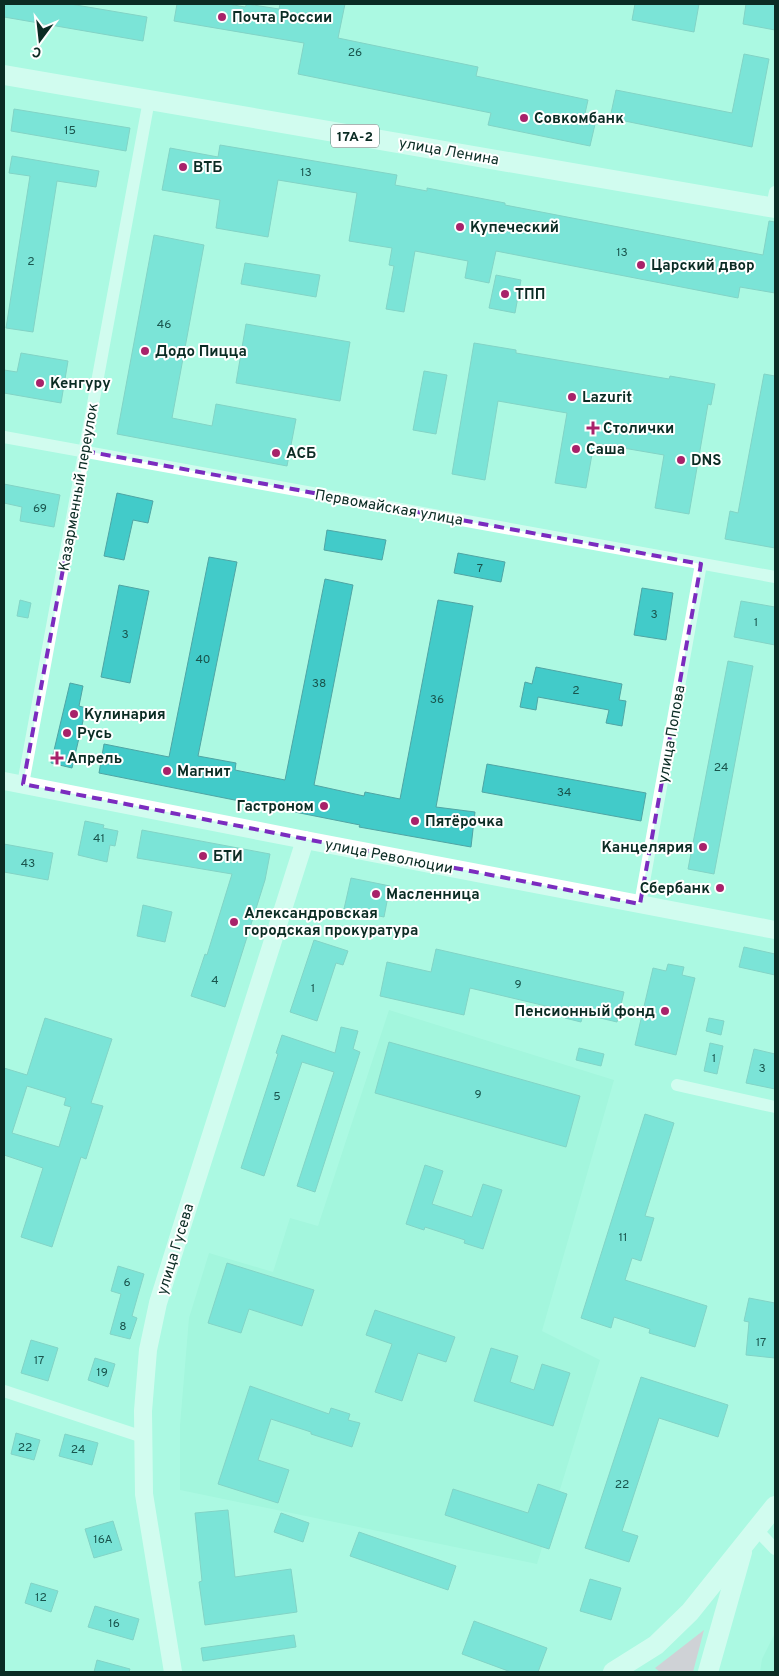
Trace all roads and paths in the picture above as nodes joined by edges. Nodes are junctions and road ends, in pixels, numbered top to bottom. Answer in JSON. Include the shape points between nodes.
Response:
{"nodes":[{"id":1,"x":4,"y":75,"type":"edge"},
{"id":2,"x":150,"y":100,"type":"junction"},
{"id":3,"x":774,"y":202,"type":"edge"},
{"id":4,"x":4,"y":437,"type":"edge"},
{"id":5,"x":85,"y":451,"type":"junction"},
{"id":6,"x":702,"y":564,"type":"junction"},
{"id":7,"x":775,"y":577,"type":"edge"},
{"id":8,"x":4,"y":781,"type":"edge"},
{"id":9,"x":23,"y":784,"type":"junction"},
{"id":10,"x":305,"y":840,"type":"junction"},
{"id":11,"x":640,"y":904,"type":"junction"},
{"id":12,"x":775,"y":930,"type":"edge"},
{"id":13,"x":677,"y":1085,"type":"dead end"},
{"id":14,"x":775,"y":1106,"type":"edge"},
{"id":15,"x":4,"y":1391,"type":"edge"},
{"id":16,"x":144,"y":1437,"type":"junction"},
{"id":17,"x":775,"y":1506,"type":"edge"},
{"id":18,"x":750,"y":1536,"type":"junction"},
{"id":19,"x":775,"y":1549,"type":"edge"},
{"id":20,"x":173,"y":1672,"type":"edge"},
{"id":21,"x":617,"y":1672,"type":"edge"},
{"id":22,"x":708,"y":1672,"type":"edge"}],
"edges":[{"from":1,"to":2,"type":"main road","name":"улица Ленина","number":"17А-2"},
{"from":2,"to":3,"type":"main road","name":"улица Ленина","number":"17А-2"},
{"from":2,"to":5,"type":"street","name":"Казарменный переулок"},
{"from":4,"to":5,"type":"street","name":"Первомайская улица"},
{"from":5,"to":6,"type":"street","name":"Первомайская улица"},
{"from":5,"to":9,"type":"street","name":"Казарменный переулок"},
{"from":6,"to":7,"type":"street","name":"Первомайская улица"},
{"from":6,"to":11,"type":"street","name":"улица Попова"},
{"from":8,"to":9,"type":"main road","name":"улица Революции"},
{"from":9,"to":10,"type":"main road","name":"улица Революции"},
{"from":10,"to":11,"type":"main road","name":"улица Революции"},
{"from":10,"to":16,"type":"main road","name":"улица Гусева","via":[[158,1303],[148,1350]]},
{"from":11,"to":12,"type":"main road","name":"улица Революции"},
{"from":13,"to":14,"type":"street"},
{"from":15,"to":16,"type":"street"},
{"from":16,"to":20,"type":"main road","name":"улица Гусева","via":[[144,1494]]},
{"from":17,"to":18,"type":"main road"},
{"from":18,"to":19,"type":"street"},
{"from":18,"to":21,"type":"main road","via":[[690,1612],[656,1645]]},
{"from":18,"to":22,"type":"main road"}]}
